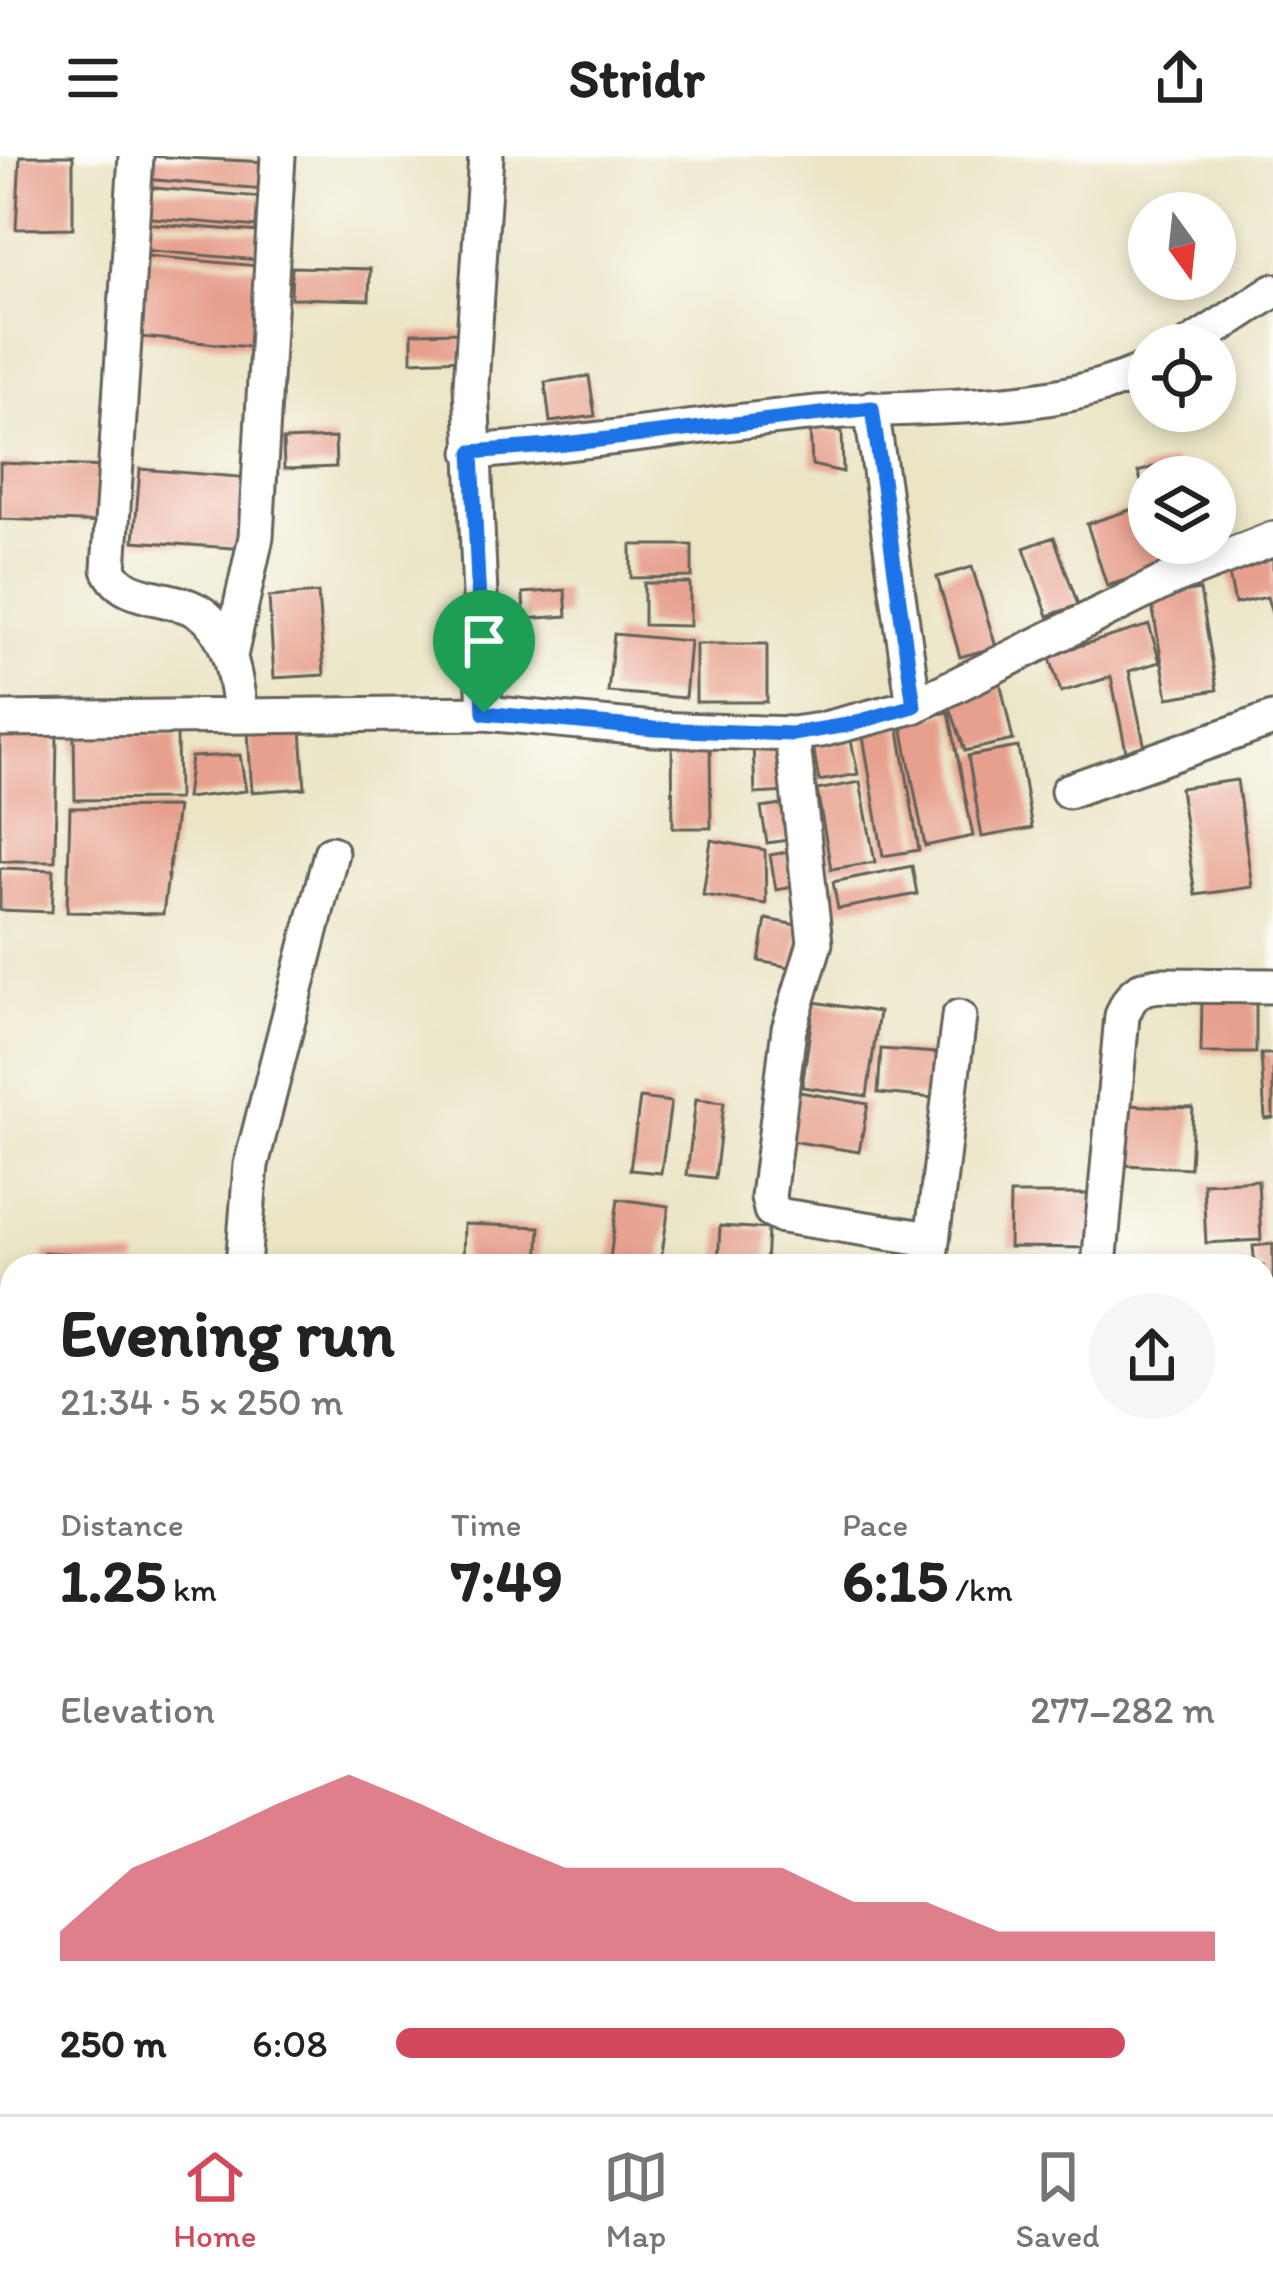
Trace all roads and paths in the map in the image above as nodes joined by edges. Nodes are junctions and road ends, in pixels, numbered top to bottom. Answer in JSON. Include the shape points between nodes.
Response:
{"nodes":[{"id":1,"x":136,"y":156,"type":"edge"},
{"id":2,"x":278,"y":156,"type":"edge"},
{"id":3,"x":486,"y":156,"type":"edge"},
{"id":4,"x":1273,"y":291,"type":"edge"},
{"id":5,"x":1222,"y":324,"type":"edge"},
{"id":6,"x":1128,"y":378,"type":"edge"},
{"id":7,"x":872,"y":408,"type":"junction"},
{"id":8,"x":472,"y":452,"type":"junction"},
{"id":9,"x":1273,"y":539,"type":"edge"},
{"id":10,"x":230,"y":656,"type":"junction"},
{"id":11,"x":914,"y":706,"type":"junction"},
{"id":12,"x":484,"y":713,"type":"junction"},
{"id":13,"x":242,"y":716,"type":"junction"},
{"id":14,"x":0,"y":718,"type":"edge"},
{"id":15,"x":1273,"y":719,"type":"edge"},
{"id":16,"x":792,"y":734,"type":"junction"},
{"id":17,"x":1068,"y":791,"type":"dead end"},
{"id":18,"x":331,"y":853,"type":"dead end"},
{"id":19,"x":1273,"y":986,"type":"edge"},
{"id":20,"x":959,"y":1017,"type":"dead end"},
{"id":21,"x":930,"y":1253,"type":"edge"},
{"id":22,"x":243,"y":1254,"type":"edge"},
{"id":23,"x":1100,"y":1254,"type":"edge"}],
"edges":[{"from":1,"to":10,"type":"street","via":[[109,569],[127,591],[181,601],[213,622]]},
{"from":2,"to":10,"type":"street","via":[[256,537]]},
{"from":3,"to":8,"type":"street"},
{"from":4,"to":5,"type":"street"},
{"from":6,"to":7,"type":"street","via":[[1046,399]]},
{"from":7,"to":8,"type":"street"},
{"from":7,"to":11,"type":"street"},
{"from":8,"to":12,"type":"street"},
{"from":9,"to":11,"type":"street","via":[[1172,578]]},
{"from":10,"to":13,"type":"street"},
{"from":11,"to":16,"type":"street"},
{"from":12,"to":13,"type":"street"},
{"from":12,"to":16,"type":"street"},
{"from":13,"to":14,"type":"street"},
{"from":15,"to":17,"type":"street"},
{"from":16,"to":21,"type":"street","via":[[815,943],[789,1029],[771,1210]]},
{"from":18,"to":22,"type":"street","via":[[255,1146]]},
{"from":19,"to":23,"type":"street","via":[[1142,986],[1130,995]]},
{"from":20,"to":21,"type":"street"}]}
